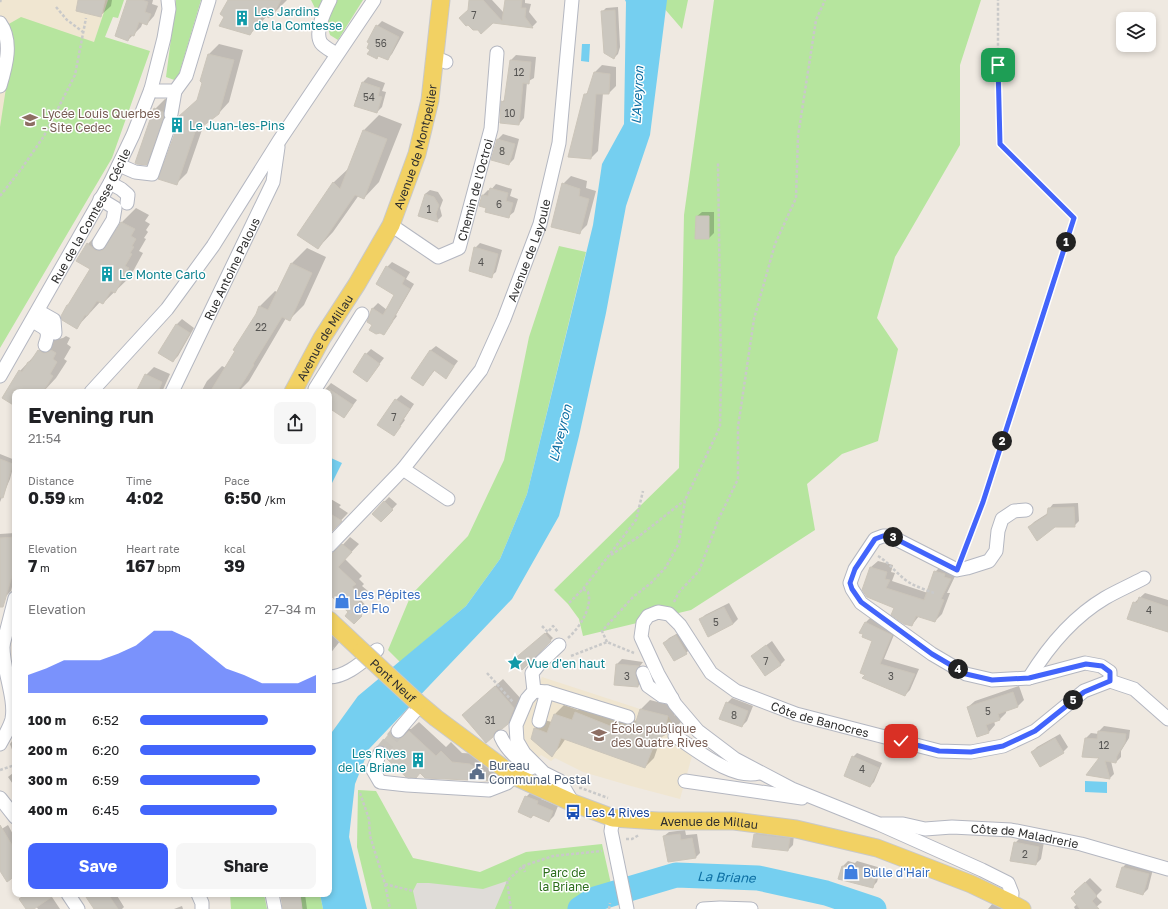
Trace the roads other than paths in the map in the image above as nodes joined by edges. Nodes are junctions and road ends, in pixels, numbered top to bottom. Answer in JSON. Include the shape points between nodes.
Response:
{"nodes":[{"id":1,"x":168,"y":0,"type":"edge"},
{"id":2,"x":209,"y":0,"type":"edge"},
{"id":3,"x":330,"y":0,"type":"edge"},
{"id":4,"x":374,"y":0,"type":"edge"},
{"id":5,"x":441,"y":0,"type":"edge"},
{"id":6,"x":572,"y":0,"type":"edge"},
{"id":7,"x":0,"y":23,"type":"edge"},
{"id":8,"x":497,"y":53,"type":"dead end"},
{"id":9,"x":336,"y":54,"type":"junction"},
{"id":10,"x":0,"y":86,"type":"edge"},
{"id":11,"x":151,"y":89,"type":"junction"},
{"id":12,"x":174,"y":91,"type":"junction"},
{"id":13,"x":279,"y":142,"type":"junction"},
{"id":14,"x":120,"y":165,"type":"junction"},
{"id":15,"x":110,"y":183,"type":"junction"},
{"id":16,"x":100,"y":199,"type":"junction"},
{"id":17,"x":127,"y":204,"type":"dead end"},
{"id":18,"x":391,"y":225,"type":"junction"},
{"id":19,"x":99,"y":244,"type":"dead end"},
{"id":20,"x":357,"y":284,"type":"joint"},
{"id":21,"x":362,"y":314,"type":"dead end"},
{"id":22,"x":35,"y":316,"type":"junction"},
{"id":23,"x":55,"y":333,"type":"dead end"},
{"id":24,"x":322,"y":338,"type":"junction"},
{"id":25,"x":45,"y":345,"type":"dead end"},
{"id":26,"x":341,"y":354,"type":"junction"},
{"id":27,"x":0,"y":376,"type":"edge"},
{"id":28,"x":94,"y":389,"type":"edge"},
{"id":29,"x":173,"y":389,"type":"edge"},
{"id":30,"x":295,"y":389,"type":"edge"},
{"id":31,"x":315,"y":389,"type":"dead end"},
{"id":32,"x":403,"y":469,"type":"junction"},
{"id":33,"x":448,"y":499,"type":"dead end"},
{"id":34,"x":1026,"y":510,"type":"dead end"},
{"id":35,"x":332,"y":543,"type":"edge"},
{"id":36,"x":1144,"y":578,"type":"dead end"},
{"id":37,"x":12,"y":608,"type":"edge"},
{"id":38,"x":332,"y":622,"type":"edge"},
{"id":39,"x":559,"y":639,"type":"road end"},
{"id":40,"x":1,"y":645,"type":"edge"},
{"id":41,"x":370,"y":650,"type":"junction"},
{"id":42,"x":643,"y":673,"type":"dead end"},
{"id":43,"x":332,"y":677,"type":"edge"},
{"id":44,"x":1029,"y":678,"type":"junction"},
{"id":45,"x":1110,"y":681,"type":"junction"},
{"id":46,"x":541,"y":691,"type":"junction"},
{"id":47,"x":672,"y":698,"type":"junction"},
{"id":48,"x":428,"y":709,"type":"junction"},
{"id":49,"x":628,"y":717,"type":"dead end"},
{"id":50,"x":1168,"y":719,"type":"edge"},
{"id":51,"x":538,"y":721,"type":"dead end"},
{"id":52,"x":398,"y":731,"type":"tunnel mouth"},
{"id":53,"x":675,"y":736,"type":"dead end"},
{"id":54,"x":500,"y":737,"type":"dead end"},
{"id":55,"x":0,"y":744,"type":"edge"},
{"id":56,"x":380,"y":753,"type":"tunnel mouth"},
{"id":57,"x":760,"y":772,"type":"junction"},
{"id":58,"x":544,"y":773,"type":"junction"},
{"id":59,"x":514,"y":776,"type":"junction"},
{"id":60,"x":685,"y":781,"type":"dead end"},
{"id":61,"x":808,"y":796,"type":"junction"},
{"id":62,"x":0,"y":798,"type":"edge"},
{"id":63,"x":573,"y":803,"type":"junction"},
{"id":64,"x":12,"y":813,"type":"edge"},
{"id":65,"x":613,"y":818,"type":"junction"},
{"id":66,"x":879,"y":824,"type":"junction"},
{"id":67,"x":1168,"y":870,"type":"edge"},
{"id":68,"x":70,"y":897,"type":"edge"},
{"id":69,"x":199,"y":897,"type":"edge"},
{"id":70,"x":273,"y":897,"type":"edge"},
{"id":71,"x":1016,"y":906,"type":"edge"},
{"id":72,"x":78,"y":909,"type":"edge"},
{"id":73,"x":202,"y":909,"type":"edge"},
{"id":74,"x":275,"y":909,"type":"edge"},
{"id":75,"x":627,"y":909,"type":"edge"},
{"id":76,"x":703,"y":909,"type":"edge"},
{"id":77,"x":751,"y":909,"type":"edge"}],
"edges":[{"from":1,"to":11,"type":"street","name":"Rue de la Comtesse Cécile","via":[[164,38]]},
{"from":2,"to":12,"type":"street","via":[[186,76]]},
{"from":3,"to":9,"type":"street","via":[[319,27],[320,39],[322,44]]},
{"from":4,"to":9,"type":"street"},
{"from":5,"to":18,"type":"main road","name":"Avenue de Montpellier","via":[[440,60],[434,102]]},
{"from":6,"to":32,"type":"street","name":"Avenue de Layoule","via":[[559,143],[540,224],[504,319],[481,370]]},
{"from":7,"to":10,"type":"street","via":[[5,31],[8,48]]},
{"from":8,"to":18,"type":"street","name":"Chemin de l'Octroi","via":[[491,130],[459,248],[438,258]]},
{"from":9,"to":13,"type":"street"},
{"from":11,"to":12,"type":"street"},
{"from":11,"to":14,"type":"street","name":"Rue de la Comtesse Cécile","via":[[138,137]]},
{"from":12,"to":14,"type":"street","via":[[170,118],[152,174],[135,172]]},
{"from":13,"to":28,"type":"street","via":[[213,246],[167,309]]},
{"from":13,"to":29,"type":"street","name":"Rue Antoine Palous","via":[[272,182]]},
{"from":14,"to":15,"type":"street","name":"Rue de la Comtesse Cécile"},
{"from":15,"to":16,"type":"street","name":"Rue de la Comtesse Cécile"},
{"from":15,"to":17,"type":"street","via":[[128,195]]},
{"from":16,"to":19,"type":"street","via":[[115,208],[113,220]]},
{"from":16,"to":22,"type":"street","name":"Rue de la Comtesse Cécile"},
{"from":18,"to":20,"type":"main road","name":"Avenue de Montpellier"},
{"from":20,"to":24,"type":"main road","name":"Avenue de Millau"},
{"from":21,"to":26,"type":"street"},
{"from":22,"to":23,"type":"street","via":[[54,320]]},
{"from":22,"to":25,"type":"street","via":[[48,333]]},
{"from":22,"to":27,"type":"street","name":"Rue de la Comtesse Cécile"},
{"from":24,"to":26,"type":"street"},
{"from":24,"to":30,"type":"main road","name":"Avenue de Millau"},
{"from":26,"to":31,"type":"street"},
{"from":32,"to":33,"type":"street"},
{"from":32,"to":35,"type":"street","name":"Avenue de Layoule"},
{"from":34,"to":44,"type":"street","via":[[1014,511],[1002,519],[996,551],[989,561],[957,570],[890,536],[883,536],[875,539],[867,550],[850,583],[861,602],[932,654],[966,674],[992,680]]},
{"from":36,"to":44,"type":"street","via":[[1104,598],[1071,624],[1043,656]]},
{"from":37,"to":40,"type":"street"},
{"from":38,"to":41,"type":"main road"},
{"from":39,"to":46,"type":"street","via":[[532,673]]},
{"from":40,"to":55,"type":"street","via":[[12,703],[12,719]]},
{"from":41,"to":43,"type":"street","via":[[351,670]]},
{"from":41,"to":48,"type":"main road","name":"Pont Neuf","bridge":true},
{"from":42,"to":47,"type":"street","via":[[648,686],[662,696]]},
{"from":44,"to":45,"type":"street","via":[[1086,664],[1102,666],[1110,672]]},
{"from":45,"to":47,"type":"street","name":"Côte de Banocres","via":[[1084,692],[1035,731],[1003,746],[971,752],[939,751],[796,714],[736,691],[711,672],[669,614],[658,612],[648,616],[643,623],[641,638]]},
{"from":45,"to":50,"type":"street","via":[[1134,689]]},
{"from":46,"to":49,"type":"street"},
{"from":46,"to":51,"type":"street"},
{"from":46,"to":58,"type":"street","via":[[524,705],[516,725],[517,741],[524,754]]},
{"from":47,"to":57,"type":"street","via":[[698,731],[735,759]]},
{"from":48,"to":52,"type":"street"},
{"from":48,"to":59,"type":"main road","name":"Avenue de Millau"},
{"from":53,"to":57,"type":"street","via":[[714,762],[740,773],[751,775]]},
{"from":54,"to":58,"type":"street","via":[[514,756],[530,768]]},
{"from":56,"to":59,"type":"street","via":[[373,770],[380,782],[489,790],[507,783]]},
{"from":57,"to":61,"type":"street"},
{"from":58,"to":63,"type":"street","via":[[560,781]]},
{"from":59,"to":63,"type":"main road","name":"Avenue de Millau"},
{"from":60,"to":61,"type":"street","via":[[802,798]]},
{"from":61,"to":66,"type":"street"},
{"from":62,"to":64,"type":"street"},
{"from":63,"to":65,"type":"main road","name":"Avenue de Millau"},
{"from":65,"to":71,"type":"main road","name":"Avenue de Millau","via":[[734,821],[796,829],[877,848],[971,884]]},
{"from":65,"to":75,"type":"street","via":[[612,854]]},
{"from":66,"to":67,"type":"street","name":"Côte de Maladrerie","via":[[903,824],[925,829],[952,827],[1012,830],[1081,844]]},
{"from":66,"to":71,"type":"street","via":[[1008,883]]},
{"from":68,"to":72,"type":"street"},
{"from":69,"to":73,"type":"street"},
{"from":70,"to":74,"type":"street"},
{"from":76,"to":77,"type":"street"}]}
